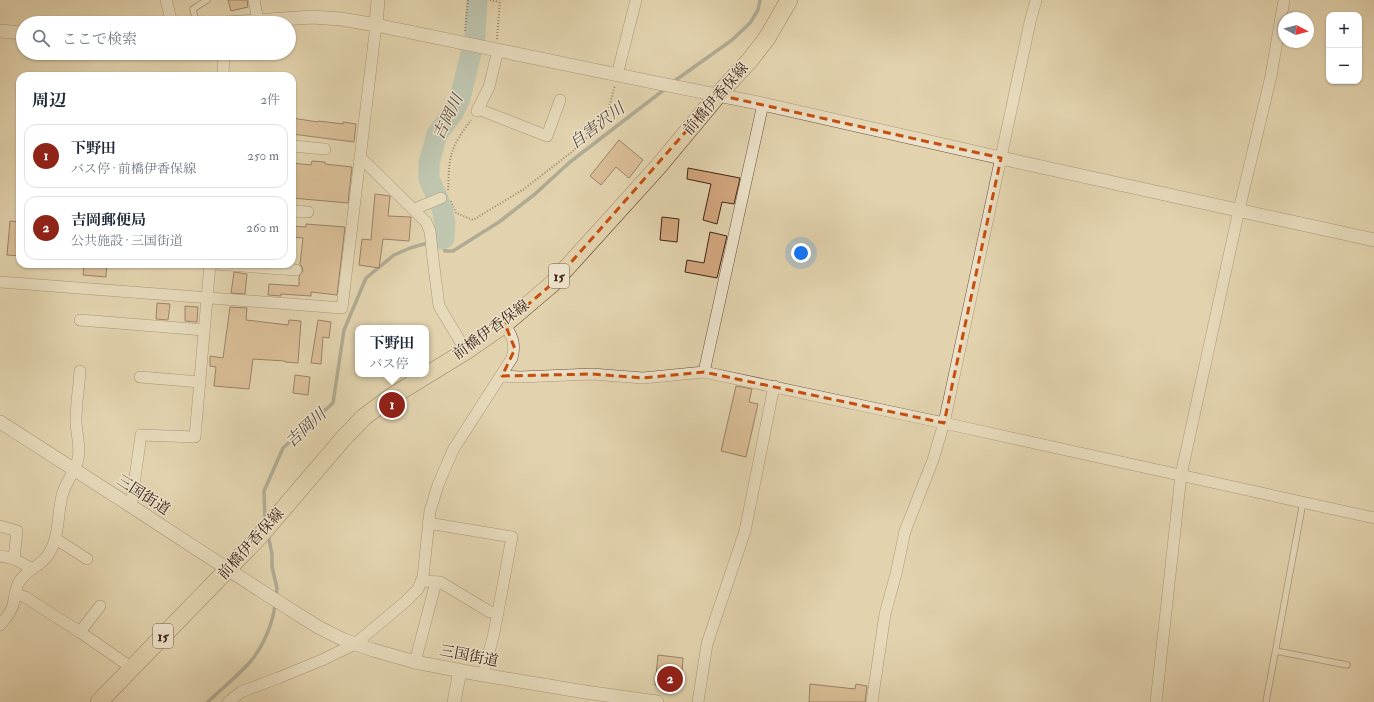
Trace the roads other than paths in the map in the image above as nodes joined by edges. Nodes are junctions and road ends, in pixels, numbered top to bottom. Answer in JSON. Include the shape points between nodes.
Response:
{"nodes":[{"id":1,"x":166,"y":0,"type":"edge"},
{"id":2,"x":207,"y":0,"type":"edge"},
{"id":3,"x":254,"y":0,"type":"edge"},
{"id":4,"x":378,"y":0,"type":"edge"},
{"id":5,"x":636,"y":0,"type":"edge"},
{"id":6,"x":789,"y":0,"type":"edge"},
{"id":7,"x":1036,"y":0,"type":"edge"},
{"id":8,"x":1284,"y":0,"type":"edge"},
{"id":9,"x":170,"y":16,"type":"edge"},
{"id":10,"x":194,"y":16,"type":"edge"},
{"id":11,"x":257,"y":16,"type":"edge"},
{"id":12,"x":296,"y":18,"type":"edge"},
{"id":13,"x":376,"y":25,"type":"junction"},
{"id":14,"x":0,"y":31,"type":"edge"},
{"id":15,"x":16,"y":32,"type":"edge"},
{"id":16,"x":493,"y":49,"type":"junction"},
{"id":17,"x":224,"y":60,"type":"edge"},
{"id":18,"x":223,"y":72,"type":"edge"},
{"id":19,"x":617,"y":75,"type":"junction"},
{"id":20,"x":718,"y":95,"type":"junction"},
{"id":21,"x":560,"y":100,"type":"dead end"},
{"id":22,"x":763,"y":104,"type":"junction"},
{"id":23,"x":296,"y":146,"type":"edge"},
{"id":24,"x":325,"y":149,"type":"dead end"},
{"id":25,"x":360,"y":157,"type":"junction"},
{"id":26,"x":1000,"y":158,"type":"junction"},
{"id":27,"x":445,"y":195,"type":"road end"},
{"id":28,"x":414,"y":209,"type":"junction"},
{"id":29,"x":1239,"y":210,"type":"junction"},
{"id":30,"x":296,"y":211,"type":"edge"},
{"id":31,"x":308,"y":212,"type":"dead end"},
{"id":32,"x":1374,"y":240,"type":"edge"},
{"id":33,"x":210,"y":268,"type":"edge"},
{"id":34,"x":269,"y":268,"type":"edge"},
{"id":35,"x":296,"y":270,"type":"dead end"},
{"id":36,"x":0,"y":282,"type":"edge"},
{"id":37,"x":206,"y":298,"type":"junction"},
{"id":38,"x":80,"y":320,"type":"dead end"},
{"id":39,"x":506,"y":324,"type":"junction"},
{"id":40,"x":204,"y":330,"type":"junction"},
{"id":41,"x":466,"y":351,"type":"junction"},
{"id":42,"x":80,"y":371,"type":"dead end"},
{"id":43,"x":704,"y":372,"type":"junction"},
{"id":44,"x":429,"y":373,"type":"edge"},
{"id":45,"x":502,"y":376,"type":"junction"},
{"id":46,"x":140,"y":377,"type":"dead end"},
{"id":47,"x":423,"y":377,"type":"edge"},
{"id":48,"x":200,"y":382,"type":"junction"},
{"id":49,"x":774,"y":386,"type":"junction"},
{"id":50,"x":0,"y":422,"type":"edge"},
{"id":51,"x":944,"y":423,"type":"junction"},
{"id":52,"x":74,"y":471,"type":"junction"},
{"id":53,"x":1181,"y":475,"type":"junction"},
{"id":54,"x":1303,"y":502,"type":"junction"},
{"id":55,"x":131,"y":506,"type":"junction"},
{"id":56,"x":1374,"y":518,"type":"edge"},
{"id":57,"x":428,"y":523,"type":"junction"},
{"id":58,"x":0,"y":526,"type":"edge"},
{"id":59,"x":56,"y":539,"type":"junction"},
{"id":60,"x":0,"y":556,"type":"edge"},
{"id":61,"x":14,"y":559,"type":"junction"},
{"id":62,"x":87,"y":559,"type":"dead end"},
{"id":63,"x":33,"y":570,"type":"junction"},
{"id":64,"x":228,"y":570,"type":"junction"},
{"id":65,"x":421,"y":581,"type":"junction"},
{"id":66,"x":436,"y":582,"type":"junction"},
{"id":67,"x":15,"y":594,"type":"junction"},
{"id":68,"x":100,"y":606,"type":"dead end"},
{"id":69,"x":498,"y":613,"type":"junction"},
{"id":70,"x":0,"y":626,"type":"edge"},
{"id":71,"x":80,"y":632,"type":"junction"},
{"id":72,"x":355,"y":644,"type":"junction"},
{"id":73,"x":1276,"y":651,"type":"junction"},
{"id":74,"x":415,"y":662,"type":"junction"},
{"id":75,"x":1347,"y":665,"type":"dead end"},
{"id":76,"x":132,"y":668,"type":"junction"},
{"id":77,"x":460,"y":671,"type":"junction"},
{"id":78,"x":483,"y":675,"type":"junction"},
{"id":79,"x":587,"y":697,"type":"edge"},
{"id":80,"x":99,"y":702,"type":"edge"},
{"id":81,"x":228,"y":702,"type":"edge"},
{"id":82,"x":454,"y":702,"type":"edge"},
{"id":83,"x":657,"y":702,"type":"edge"},
{"id":84,"x":698,"y":702,"type":"edge"},
{"id":85,"x":872,"y":702,"type":"edge"},
{"id":86,"x":1156,"y":702,"type":"edge"},
{"id":87,"x":1266,"y":702,"type":"edge"}],
"edges":[{"from":1,"to":9,"type":"street"},
{"from":2,"to":10,"type":"lane","via":[[193,9]]},
{"from":3,"to":11,"type":"street"},
{"from":4,"to":13,"type":"street"},
{"from":5,"to":19,"type":"street"},
{"from":6,"to":20,"type":"main road","name":"前橋伊香保線","number":"15","via":[[763,44]]},
{"from":7,"to":26,"type":"street"},
{"from":8,"to":29,"type":"street","via":[[1271,76]]},
{"from":12,"to":13,"type":"street","via":[[341,19]]},
{"from":13,"to":16,"type":"street"},
{"from":13,"to":25,"type":"street"},
{"from":14,"to":15,"type":"street"},
{"from":16,"to":19,"type":"street"},
{"from":16,"to":21,"type":"street","via":[[489,88],[478,110],[546,136]]},
{"from":17,"to":18,"type":"street"},
{"from":19,"to":20,"type":"street"},
{"from":20,"to":22,"type":"street"},
{"from":20,"to":39,"type":"main road","name":"前橋伊香保線","number":"15","via":[[658,167],[552,284]]},
{"from":22,"to":26,"type":"street"},
{"from":22,"to":43,"type":"street"},
{"from":23,"to":24,"type":"street"},
{"from":25,"to":28,"type":"street"},
{"from":25,"to":37,"type":"street","via":[[342,308]]},
{"from":26,"to":29,"type":"street"},
{"from":26,"to":51,"type":"street"},
{"from":27,"to":28,"type":"street"},
{"from":28,"to":41,"type":"street","via":[[426,222],[430,231],[439,306]]},
{"from":29,"to":32,"type":"street"},
{"from":29,"to":53,"type":"street"},
{"from":30,"to":31,"type":"street"},
{"from":33,"to":37,"type":"street"},
{"from":34,"to":35,"type":"street"},
{"from":36,"to":37,"type":"street"},
{"from":37,"to":40,"type":"street"},
{"from":38,"to":40,"type":"street"},
{"from":39,"to":41,"type":"main road","name":"前橋伊香保線","number":"15"},
{"from":39,"to":45,"type":"street","via":[[515,349]]},
{"from":40,"to":48,"type":"street"},
{"from":41,"to":44,"type":"main road","name":"前橋伊香保線","number":"15"},
{"from":42,"to":52,"type":"street","via":[[76,420],[79,447]]},
{"from":43,"to":45,"type":"street","via":[[643,378],[592,374]]},
{"from":43,"to":49,"type":"street"},
{"from":45,"to":57,"type":"street","via":[[454,450],[438,485]]},
{"from":46,"to":48,"type":"street"},
{"from":47,"to":64,"type":"main road","name":"前橋伊香保線","number":"15","via":[[391,396],[364,418]]},
{"from":48,"to":55,"type":"street","via":[[195,437],[141,435]]},
{"from":49,"to":51,"type":"street"},
{"from":49,"to":84,"type":"street","via":[[745,531],[707,644]]},
{"from":50,"to":52,"type":"street","name":"三国街道"},
{"from":51,"to":53,"type":"street"},
{"from":51,"to":85,"type":"street","via":[[934,460],[905,532],[885,614]]},
{"from":52,"to":55,"type":"street","name":"三国街道"},
{"from":52,"to":59,"type":"street","via":[[62,496]]},
{"from":53,"to":54,"type":"street"},
{"from":53,"to":86,"type":"street"},
{"from":54,"to":56,"type":"street"},
{"from":54,"to":73,"type":"lane"},
{"from":55,"to":64,"type":"street","name":"三国街道"},
{"from":57,"to":65,"type":"street"},
{"from":57,"to":69,"type":"street","via":[[512,537]]},
{"from":58,"to":61,"type":"street","via":[[17,531]]},
{"from":59,"to":62,"type":"street"},
{"from":59,"to":63,"type":"street","via":[[49,555]]},
{"from":60,"to":61,"type":"street"},
{"from":61,"to":63,"type":"street"},
{"from":63,"to":67,"type":"street","via":[[22,577]]},
{"from":64,"to":72,"type":"street","name":"三国街道","via":[[324,630]]},
{"from":64,"to":76,"type":"main road","name":"前橋伊香保線","number":"15"},
{"from":65,"to":66,"type":"street"},
{"from":65,"to":72,"type":"street","via":[[418,589],[405,602]]},
{"from":66,"to":69,"type":"street","via":[[490,612]]},
{"from":66,"to":74,"type":"street"},
{"from":67,"to":70,"type":"street","via":[[13,606]]},
{"from":67,"to":71,"type":"street","via":[[25,597]]},
{"from":68,"to":71,"type":"street"},
{"from":69,"to":78,"type":"street"},
{"from":71,"to":76,"type":"street"},
{"from":72,"to":74,"type":"street","name":"三国街道"},
{"from":72,"to":81,"type":"street","via":[[241,692]]},
{"from":73,"to":75,"type":"lane"},
{"from":73,"to":87,"type":"lane"},
{"from":74,"to":77,"type":"street","name":"三国街道"},
{"from":76,"to":80,"type":"main road","name":"前橋伊香保線","number":"15"},
{"from":77,"to":78,"type":"street","name":"三国街道"},
{"from":77,"to":82,"type":"street"},
{"from":78,"to":79,"type":"street","name":"三国街道"},
{"from":79,"to":83,"type":"street","name":"三国街道"}]}
